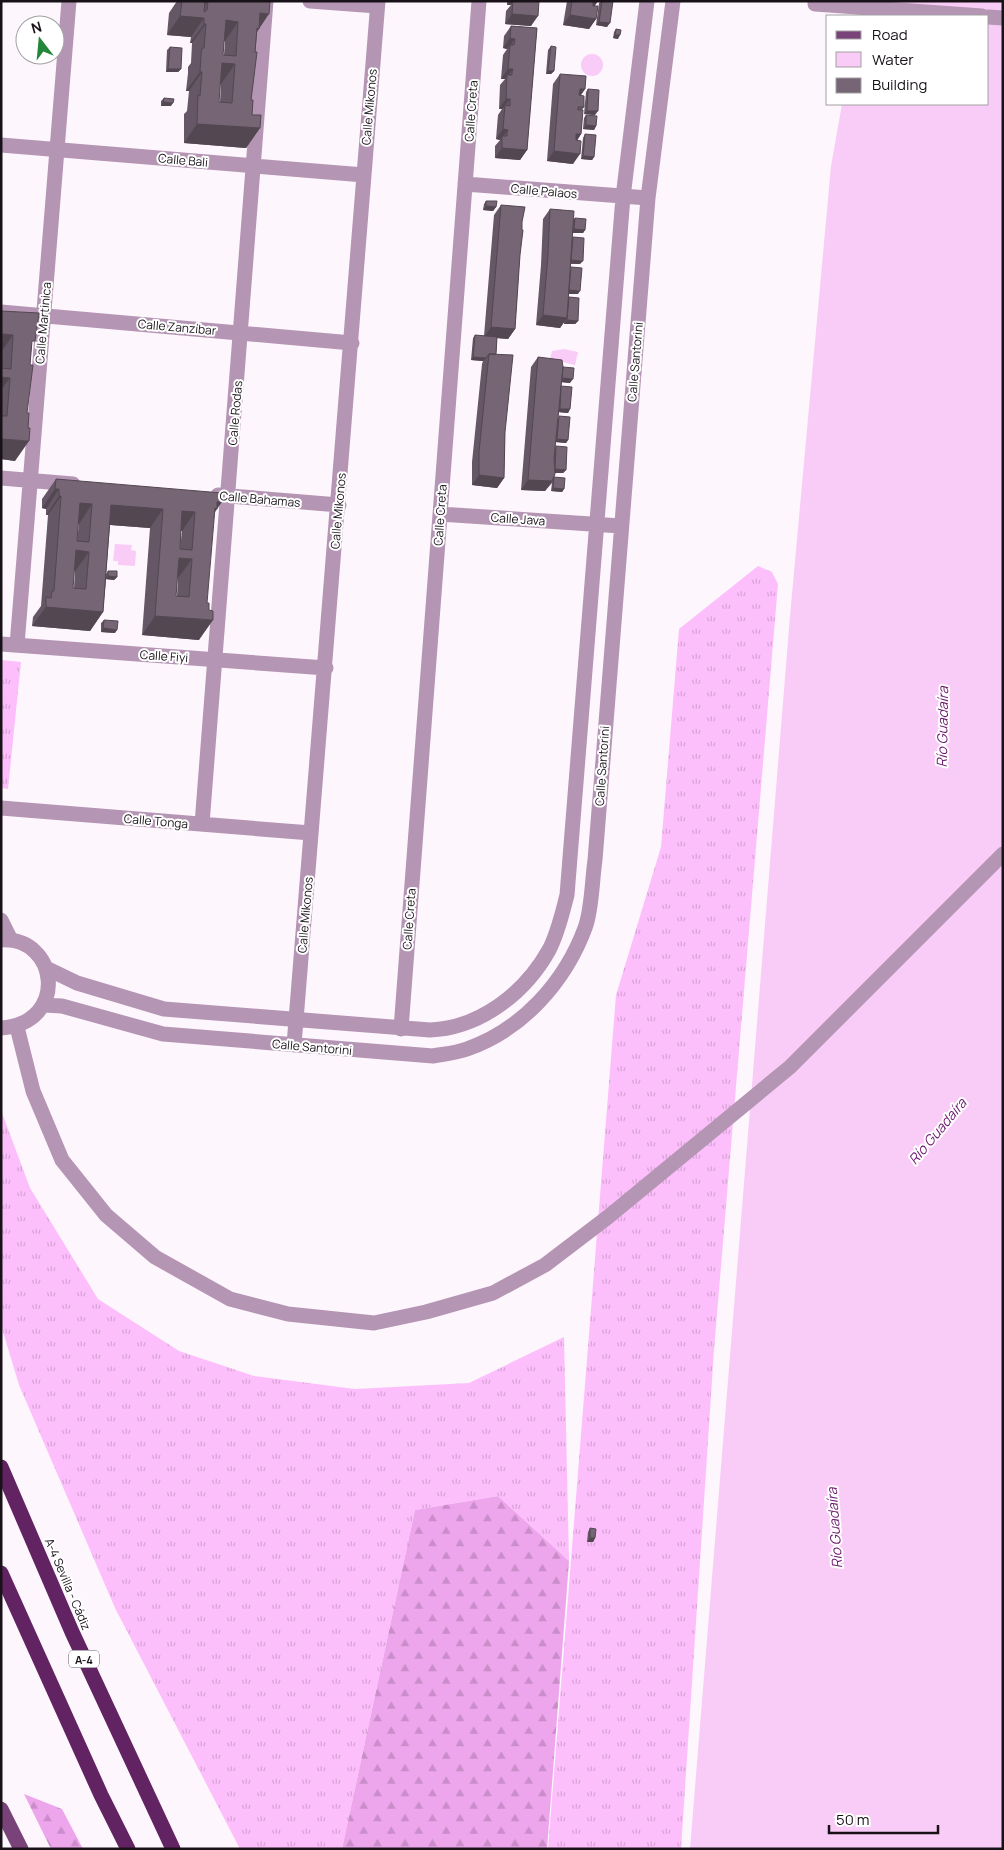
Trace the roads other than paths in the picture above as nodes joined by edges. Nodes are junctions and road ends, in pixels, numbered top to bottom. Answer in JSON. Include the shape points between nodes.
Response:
{"nodes":[{"id":1,"x":68,"y":1,"type":"edge"},
{"id":2,"x":266,"y":1,"type":"edge"},
{"id":3,"x":310,"y":1,"type":"edge"},
{"id":4,"x":479,"y":1,"type":"edge"},
{"id":5,"x":647,"y":1,"type":"edge"},
{"id":6,"x":673,"y":1,"type":"edge"},
{"id":7,"x":378,"y":4,"type":"edge"},
{"id":8,"x":814,"y":4,"type":"dead end"},
{"id":9,"x":968,"y":15,"type":"edge"},
{"id":10,"x":989,"y":17,"type":"edge"},
{"id":11,"x":1003,"y":18,"type":"edge"},
{"id":12,"x":1,"y":145,"type":"edge"},
{"id":13,"x":57,"y":150,"type":"junction"},
{"id":14,"x":254,"y":166,"type":"junction"},
{"id":15,"x":364,"y":175,"type":"junction"},
{"id":16,"x":465,"y":184,"type":"junction"},
{"id":17,"x":623,"y":197,"type":"junction"},
{"id":18,"x":648,"y":198,"type":"junction"},
{"id":19,"x":1,"y":312,"type":"edge"},
{"id":20,"x":44,"y":316,"type":"junction"},
{"id":21,"x":242,"y":333,"type":"junction"},
{"id":22,"x":352,"y":343,"type":"junction"},
{"id":23,"x":1,"y":478,"type":"edge"},
{"id":24,"x":30,"y":480,"type":"junction"},
{"id":25,"x":90,"y":485,"type":"edge"},
{"id":26,"x":198,"y":494,"type":"edge"},
{"id":27,"x":228,"y":496,"type":"junction"},
{"id":28,"x":339,"y":505,"type":"junction"},
{"id":29,"x":440,"y":514,"type":"junction"},
{"id":30,"x":596,"y":525,"type":"junction"},
{"id":31,"x":621,"y":526,"type":"junction"},
{"id":32,"x":1,"y":644,"type":"edge"},
{"id":33,"x":17,"y":645,"type":"junction"},
{"id":34,"x":215,"y":660,"type":"junction"},
{"id":35,"x":326,"y":668,"type":"junction"},
{"id":36,"x":1,"y":808,"type":"edge"},
{"id":37,"x":202,"y":824,"type":"junction"},
{"id":38,"x":311,"y":833,"type":"junction"},
{"id":39,"x":1003,"y":854,"type":"edge"},
{"id":40,"x":1,"y":920,"type":"edge"},
{"id":41,"x":6,"y":940,"type":"edge"},
{"id":42,"x":46,"y":968,"type":"junction"},
{"id":43,"x":43,"y":1005,"type":"junction"},
{"id":44,"x":296,"y":1021,"type":"junction"},
{"id":45,"x":17,"y":1027,"type":"junction"},
{"id":46,"x":1,"y":1028,"type":"edge"},
{"id":47,"x":401,"y":1029,"type":"junction"},
{"id":48,"x":294,"y":1045,"type":"junction"},
{"id":49,"x":1,"y":1467,"type":"edge"},
{"id":50,"x":1,"y":1573,"type":"edge"},
{"id":51,"x":1,"y":1809,"type":"edge"},
{"id":52,"x":20,"y":1849,"type":"edge"},
{"id":53,"x":128,"y":1849,"type":"edge"},
{"id":54,"x":173,"y":1849,"type":"edge"}],
"edges":[{"from":1,"to":13,"type":"street","name":"Calle Martinica"},
{"from":2,"to":14,"type":"street","name":"Calle Rodas"},
{"from":3,"to":7,"type":"street"},
{"from":4,"to":16,"type":"street","name":"Calle Creta"},
{"from":5,"to":17,"type":"street","name":"Calle Santorini"},
{"from":6,"to":18,"type":"street","name":"Calle Santorini"},
{"from":7,"to":15,"type":"street","name":"Calle Mikonos"},
{"from":8,"to":9,"type":"street"},
{"from":10,"to":11,"type":"street"},
{"from":12,"to":13,"type":"street","name":"Calle Bali"},
{"from":13,"to":14,"type":"street","name":"Calle Bali"},
{"from":13,"to":20,"type":"street","name":"Calle Martinica"},
{"from":14,"to":15,"type":"street","name":"Calle Bali"},
{"from":14,"to":21,"type":"street","name":"Calle Rodas"},
{"from":15,"to":22,"type":"street","name":"Calle Mikonos"},
{"from":16,"to":17,"type":"street","name":"Calle Palaos"},
{"from":16,"to":29,"type":"street","name":"Calle Creta"},
{"from":17,"to":18,"type":"street","name":"Calle Palaos"},
{"from":17,"to":30,"type":"street","name":"Calle Santorini"},
{"from":18,"to":31,"type":"street","name":"Calle Santorini"},
{"from":19,"to":20,"type":"street","name":"Calle Zanzíbar"},
{"from":20,"to":21,"type":"street","name":"Calle Zanzíbar"},
{"from":20,"to":24,"type":"street","name":"Calle Martinica"},
{"from":21,"to":22,"type":"street","name":"Calle Zanzíbar"},
{"from":21,"to":27,"type":"street","name":"Calle Rodas"},
{"from":22,"to":28,"type":"street","name":"Calle Mikonos"},
{"from":23,"to":24,"type":"street"},
{"from":24,"to":25,"type":"street"},
{"from":24,"to":33,"type":"street","name":"Calle Martinica"},
{"from":26,"to":27,"type":"street","name":"Calle Bahamas"},
{"from":27,"to":28,"type":"street","name":"Calle Bahamas"},
{"from":27,"to":34,"type":"street","name":"Calle Rodas"},
{"from":28,"to":35,"type":"street","name":"Calle Mikonos"},
{"from":29,"to":30,"type":"street","name":"Calle Java"},
{"from":29,"to":47,"type":"street","name":"Calle Creta"},
{"from":30,"to":31,"type":"street","name":"Calle Java"},
{"from":30,"to":47,"type":"street","name":"Calle Santorini","via":[[567,895],[560,924],[549,950],[533,973],[489,1013],[444,1030]]},
{"from":31,"to":48,"type":"street","name":"Calle Santorini","via":[[595,860],[586,927],[562,975],[529,1013],[486,1041],[465,1050],[433,1056]]},
{"from":32,"to":33,"type":"street","name":"Calle Fiyi"},
{"from":33,"to":34,"type":"street","name":"Calle Fiyi"},
{"from":34,"to":35,"type":"street","name":"Calle Fiyi"},
{"from":34,"to":37,"type":"street","name":"Calle Rodas"},
{"from":35,"to":38,"type":"street","name":"Calle Mikonos"},
{"from":36,"to":37,"type":"street","name":"Calle Tonga"},
{"from":37,"to":38,"type":"street","name":"Calle Tonga"},
{"from":38,"to":44,"type":"street","name":"Calle Mikonos"},
{"from":39,"to":45,"type":"street","via":[[790,1067],[545,1265],[493,1293],[426,1312],[374,1322],[288,1314],[230,1299],[154,1257],[106,1215],[62,1160],[33,1091]]},
{"from":40,"to":41,"type":"street"},
{"from":41,"to":42,"type":"street","via":[[30,947]]},
{"from":42,"to":43,"type":"street","via":[[48,995]]},
{"from":42,"to":44,"type":"street","name":"Calle Santorini","via":[[77,983],[164,1009]]},
{"from":43,"to":45,"type":"street","via":[[31,1020]]},
{"from":43,"to":48,"type":"street","name":"Calle Santorini","via":[[62,1006],[163,1034]]},
{"from":44,"to":47,"type":"street","name":"Calle Santorini"},
{"from":44,"to":48,"type":"street","name":"Calle Mikonos"},
{"from":45,"to":46,"type":"street"},
{"from":49,"to":54,"type":"highway","name":"A-4 Sevilla - Cádiz","number":"A-4","via":[[72,1632]]},
{"from":50,"to":53,"type":"highway"},
{"from":51,"to":52,"type":"main road"}]}
